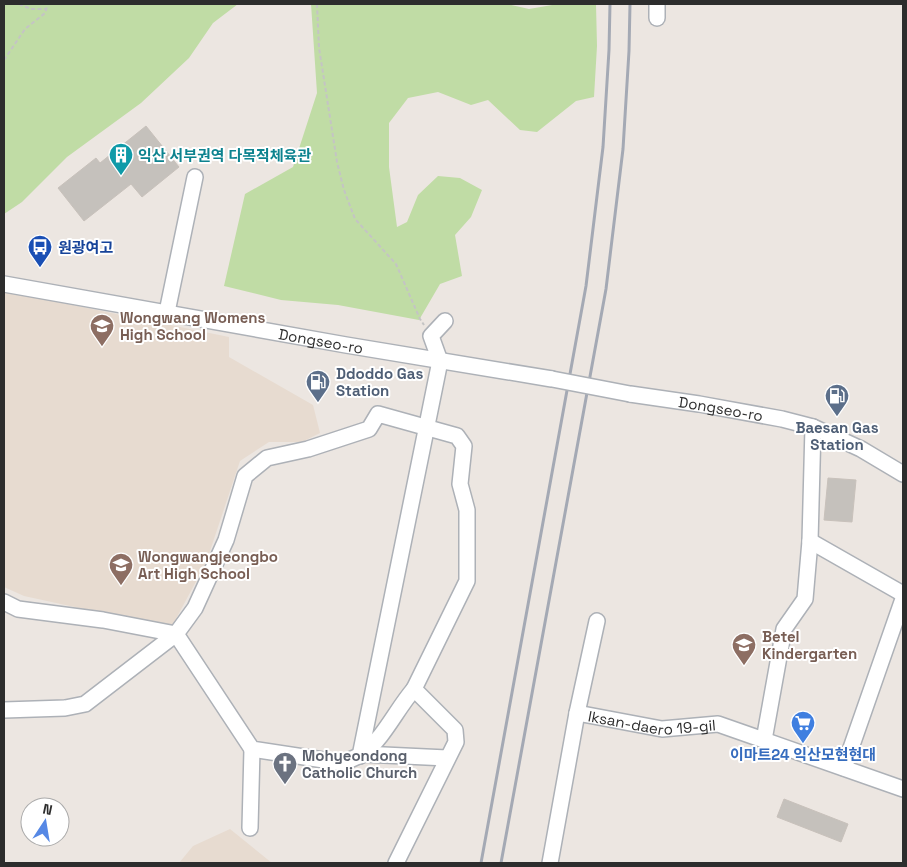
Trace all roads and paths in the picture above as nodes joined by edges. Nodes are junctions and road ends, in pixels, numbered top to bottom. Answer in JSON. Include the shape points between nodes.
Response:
{"nodes":[{"id":1,"x":19,"y":4,"type":"edge"},
{"id":2,"x":48,"y":4,"type":"edge"},
{"id":3,"x":317,"y":4,"type":"edge"},
{"id":4,"x":46,"y":9,"type":"junction"},
{"id":5,"x":4,"y":60,"type":"edge"},
{"id":6,"x":195,"y":177,"type":"dead end"},
{"id":7,"x":4,"y":284,"type":"edge"},
{"id":8,"x":167,"y":312,"type":"junction"},
{"id":9,"x":445,"y":321,"type":"dead end"},
{"id":10,"x":432,"y":334,"type":"junction"},
{"id":11,"x":440,"y":361,"type":"junction"},
{"id":12,"x":813,"y":427,"type":"junction"},
{"id":13,"x":426,"y":428,"type":"junction"},
{"id":14,"x":903,"y":474,"type":"edge"},
{"id":15,"x":810,"y":541,"type":"junction"},
{"id":16,"x":903,"y":594,"type":"edge"},
{"id":17,"x":903,"y":599,"type":"edge"},
{"id":18,"x":4,"y":602,"type":"edge"},
{"id":19,"x":596,"y":621,"type":"dead end"},
{"id":20,"x":176,"y":634,"type":"junction"},
{"id":21,"x":414,"y":689,"type":"junction"},
{"id":22,"x":4,"y":710,"type":"edge"},
{"id":23,"x":577,"y":713,"type":"junction"},
{"id":24,"x":764,"y":740,"type":"junction"},
{"id":25,"x":252,"y":749,"type":"junction"},
{"id":26,"x":362,"y":755,"type":"junction"},
{"id":27,"x":447,"y":758,"type":"junction"},
{"id":28,"x":844,"y":768,"type":"junction"},
{"id":29,"x":903,"y":789,"type":"edge"},
{"id":30,"x":250,"y":828,"type":"dead end"},
{"id":31,"x":396,"y":863,"type":"edge"},
{"id":32,"x":550,"y":863,"type":"edge"}],
"edges":[{"from":1,"to":4,"type":"path","via":[[31,9]]},
{"from":2,"to":4,"type":"path"},
{"from":3,"to":10,"type":"path","via":[[324,82],[337,162],[348,201],[356,219],[396,264],[420,319]]},
{"from":4,"to":5,"type":"path","via":[[25,29]]},
{"from":6,"to":8,"type":"street"},
{"from":7,"to":8,"type":"street","name":"Dongseo-ro"},
{"from":8,"to":11,"type":"street","name":"Dongseo-ro"},
{"from":9,"to":10,"type":"street"},
{"from":10,"to":11,"type":"street"},
{"from":11,"to":12,"type":"street","name":"Dongseo-ro","bridge":true,"via":[[772,417]]},
{"from":11,"to":13,"type":"street"},
{"from":12,"to":14,"type":"street","name":"Dongseo-ro","via":[[861,449]]},
{"from":12,"to":15,"type":"street"},
{"from":13,"to":20,"type":"street","via":[[378,414],[369,429],[308,449],[267,458],[245,476],[226,540],[195,608]]},
{"from":13,"to":21,"type":"street","via":[[457,436],[464,446],[460,484],[467,510],[467,581]]},
{"from":13,"to":26,"type":"street"},
{"from":15,"to":16,"type":"street"},
{"from":15,"to":24,"type":"street","via":[[805,599],[784,630]]},
{"from":17,"to":28,"type":"street"},
{"from":18,"to":20,"type":"street","via":[[18,609]]},
{"from":19,"to":23,"type":"street","name":"Iksan-daero 19-gil"},
{"from":20,"to":22,"type":"street","via":[[85,704],[65,708]]},
{"from":20,"to":25,"type":"street"},
{"from":21,"to":26,"type":"street","via":[[374,745]]},
{"from":21,"to":27,"type":"street","via":[[455,730],[456,742]]},
{"from":23,"to":24,"type":"street","name":"Iksan-daero 19-gil","via":[[662,729],[718,724]]},
{"from":23,"to":32,"type":"street"},
{"from":24,"to":28,"type":"street","name":"Iksan-daero 19-gil"},
{"from":25,"to":26,"type":"street","via":[[343,763]]},
{"from":25,"to":30,"type":"street"},
{"from":26,"to":27,"type":"street"},
{"from":27,"to":31,"type":"street"},
{"from":28,"to":29,"type":"street","name":"Iksan-daero 19-gil"}]}
